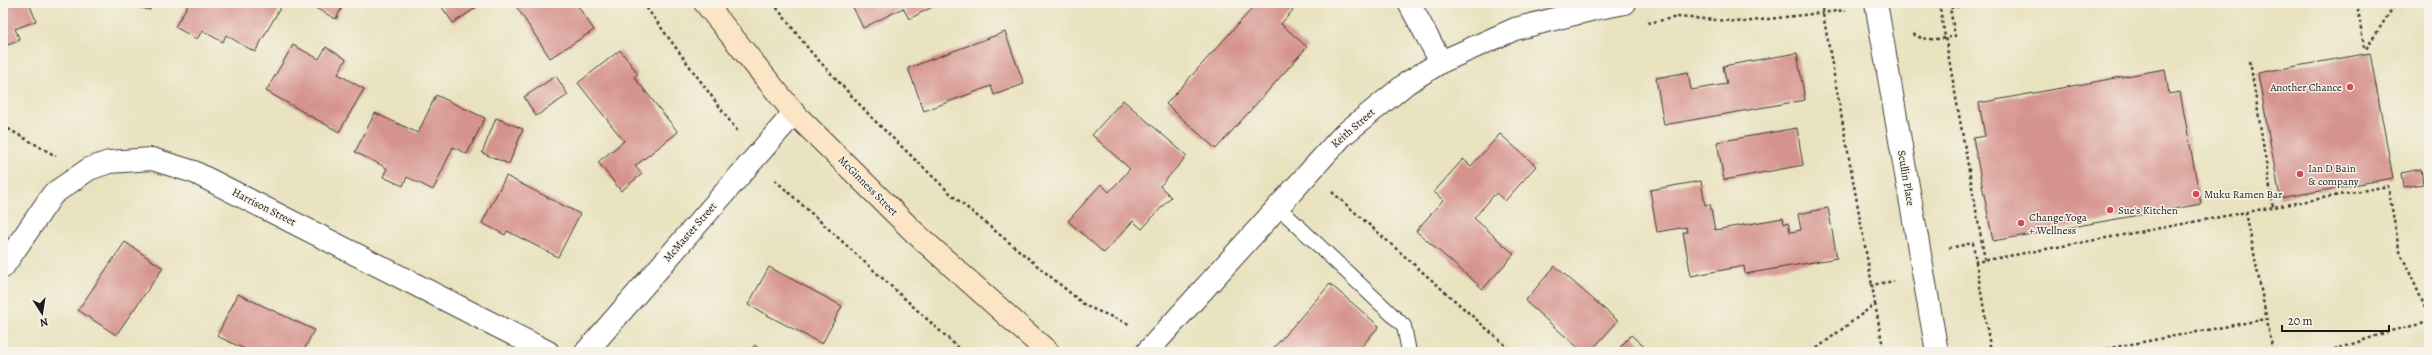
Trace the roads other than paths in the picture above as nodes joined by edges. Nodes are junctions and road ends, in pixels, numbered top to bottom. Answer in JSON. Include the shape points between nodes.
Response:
{"nodes":[{"id":1,"x":704,"y":3,"type":"edge"},
{"id":2,"x":1408,"y":3,"type":"edge"},
{"id":3,"x":1625,"y":3,"type":"edge"},
{"id":4,"x":1876,"y":3,"type":"edge"},
{"id":5,"x":1441,"y":62,"type":"junction"},
{"id":6,"x":794,"y":113,"type":"junction"},
{"id":7,"x":1278,"y":206,"type":"junction"},
{"id":8,"x":3,"y":267,"type":"edge"},
{"id":9,"x":548,"y":352,"type":"edge"},
{"id":10,"x":586,"y":352,"type":"edge"},
{"id":11,"x":1048,"y":352,"type":"edge"},
{"id":12,"x":1147,"y":352,"type":"edge"},
{"id":13,"x":1409,"y":352,"type":"edge"},
{"id":14,"x":1938,"y":352,"type":"edge"}],
"edges":[{"from":1,"to":6,"type":"street","name":"McGinness Street"},
{"from":2,"to":5,"type":"street"},
{"from":3,"to":5,"type":"street","name":"Keith Street","via":[[1515,29]]},
{"from":4,"to":14,"type":"street","name":"Scullin Place"},
{"from":5,"to":7,"type":"street","name":"Keith Street","via":[[1407,83],[1343,135]]},
{"from":6,"to":10,"type":"street","name":"McMaster Street"},
{"from":6,"to":11,"type":"street","name":"McGinness Street","via":[[914,232]]},
{"from":7,"to":12,"type":"street","name":"Keith Street"},
{"from":7,"to":13,"type":"lane","via":[[1404,326]]},
{"from":8,"to":9,"type":"street","name":"Harrison Street","via":[[53,194],[84,173],[109,162],[152,160],[194,172]]}]}
